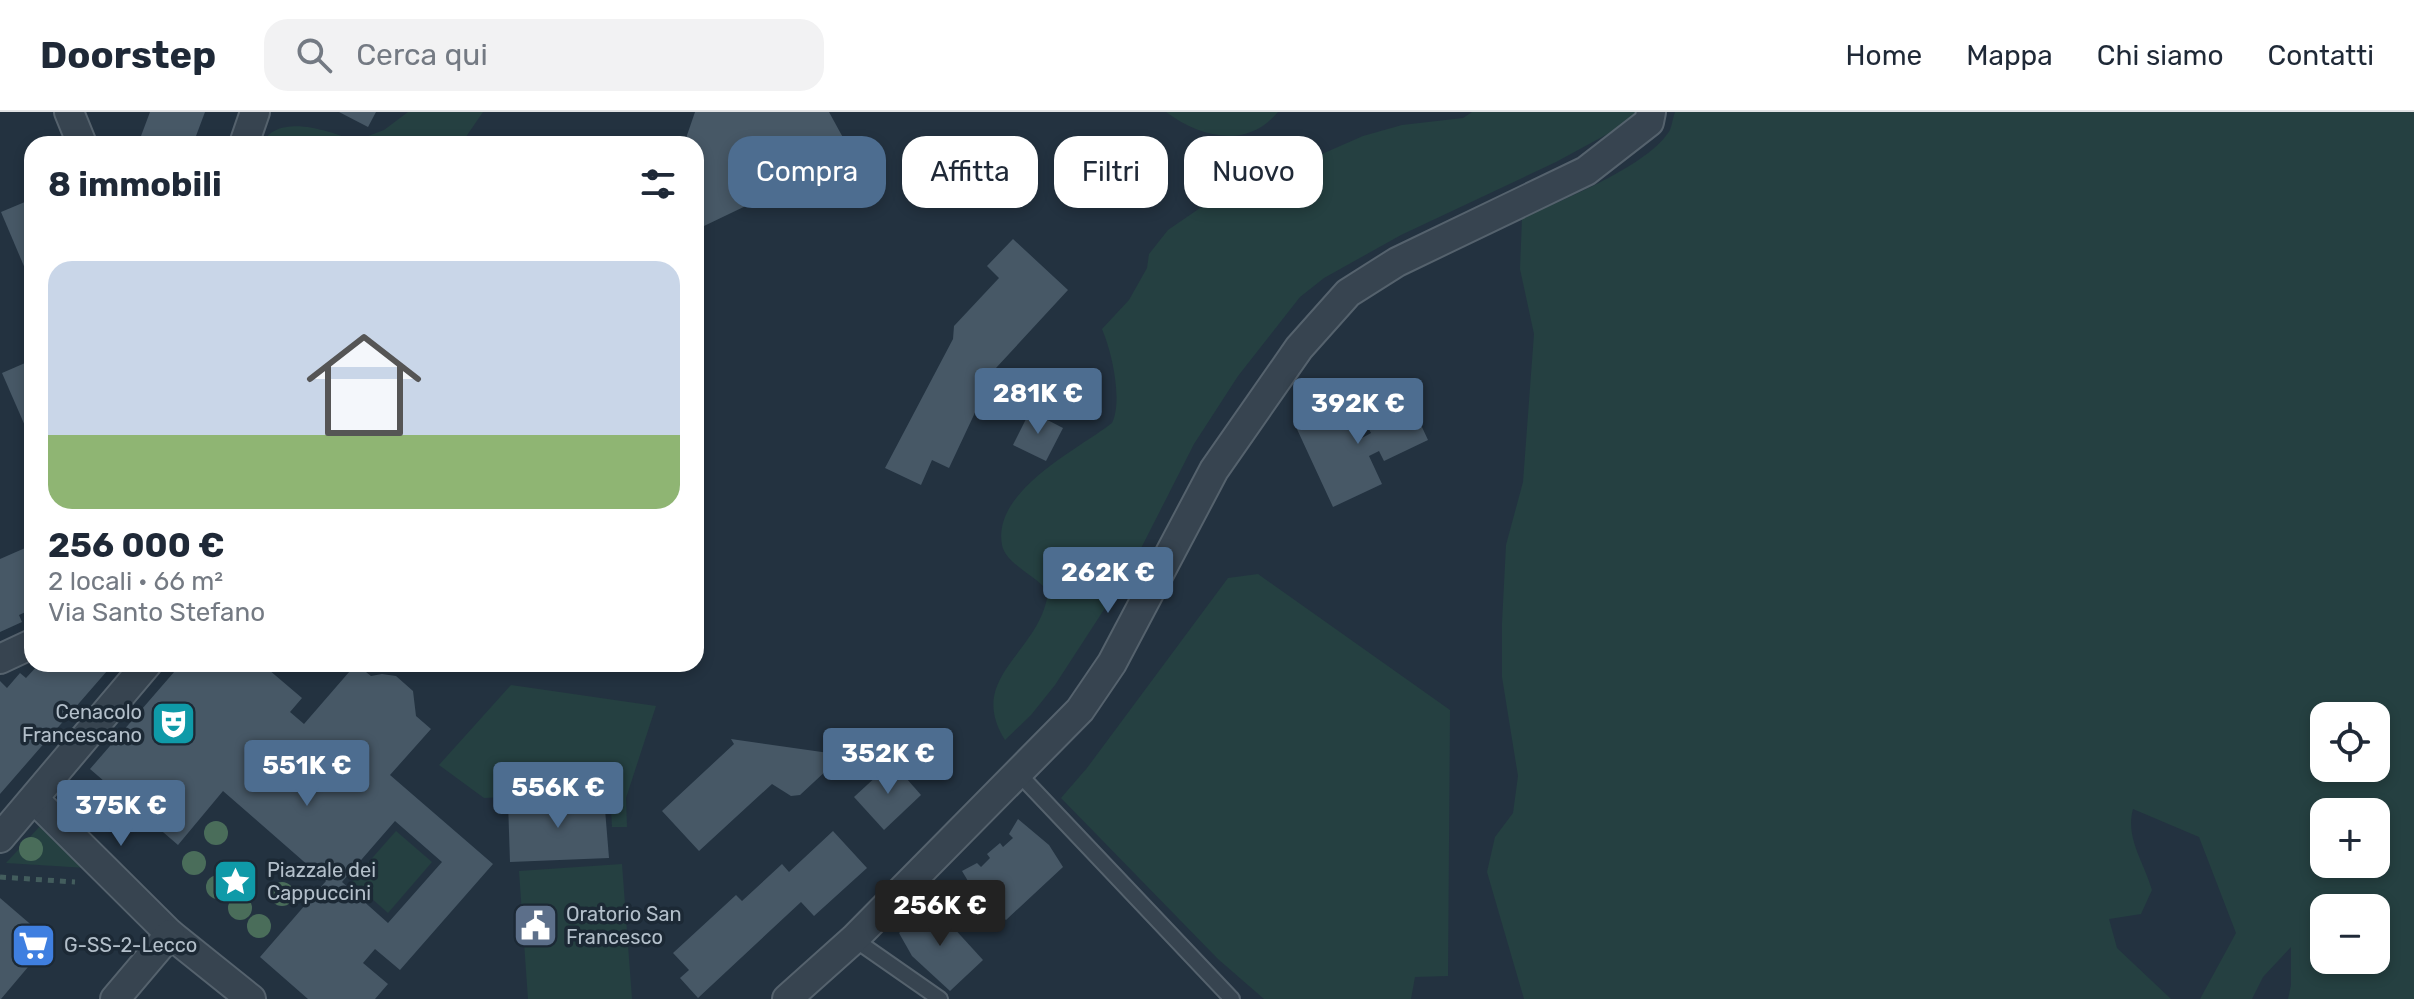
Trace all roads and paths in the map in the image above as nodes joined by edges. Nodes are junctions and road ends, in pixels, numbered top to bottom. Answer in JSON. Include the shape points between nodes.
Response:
{"nodes":[{"id":1,"x":69,"y":112,"type":"edge"},
{"id":2,"x":255,"y":112,"type":"edge"},
{"id":3,"x":1650,"y":117,"type":"edge"},
{"id":4,"x":79,"y":136,"type":"edge"},
{"id":5,"x":247,"y":136,"type":"edge"},
{"id":6,"x":24,"y":648,"type":"edge"},
{"id":7,"x":0,"y":659,"type":"edge"},
{"id":8,"x":140,"y":672,"type":"edge"},
{"id":9,"x":1017,"y":772,"type":"junction"},
{"id":10,"x":34,"y":799,"type":"junction"},
{"id":11,"x":0,"y":838,"type":"edge"},
{"id":12,"x":0,"y":877,"type":"edge"},
{"id":13,"x":121,"y":886,"type":"junction"},
{"id":14,"x":170,"y":934,"type":"junction"},
{"id":15,"x":854,"y":939,"type":"junction"},
{"id":16,"x":115,"y":999,"type":"edge"},
{"id":17,"x":251,"y":999,"type":"edge"},
{"id":18,"x":787,"y":999,"type":"edge"},
{"id":19,"x":940,"y":999,"type":"edge"},
{"id":20,"x":1232,"y":999,"type":"edge"}],
"edges":[{"from":1,"to":4,"type":"street"},
{"from":2,"to":5,"type":"street"},
{"from":3,"to":9,"type":"street","via":[[1586,171],[1397,262],[1348,293],[1299,348],[1214,470],[1112,663],[1080,710]]},
{"from":6,"to":7,"type":"street"},
{"from":8,"to":10,"type":"street"},
{"from":9,"to":15,"type":"street"},
{"from":9,"to":20,"type":"lane"},
{"from":10,"to":11,"type":"street"},
{"from":10,"to":13,"type":"street"},
{"from":12,"to":13,"type":"path"},
{"from":13,"to":14,"type":"street"},
{"from":14,"to":16,"type":"street"},
{"from":14,"to":17,"type":"street"},
{"from":15,"to":18,"type":"street"},
{"from":15,"to":19,"type":"lane"}]}
